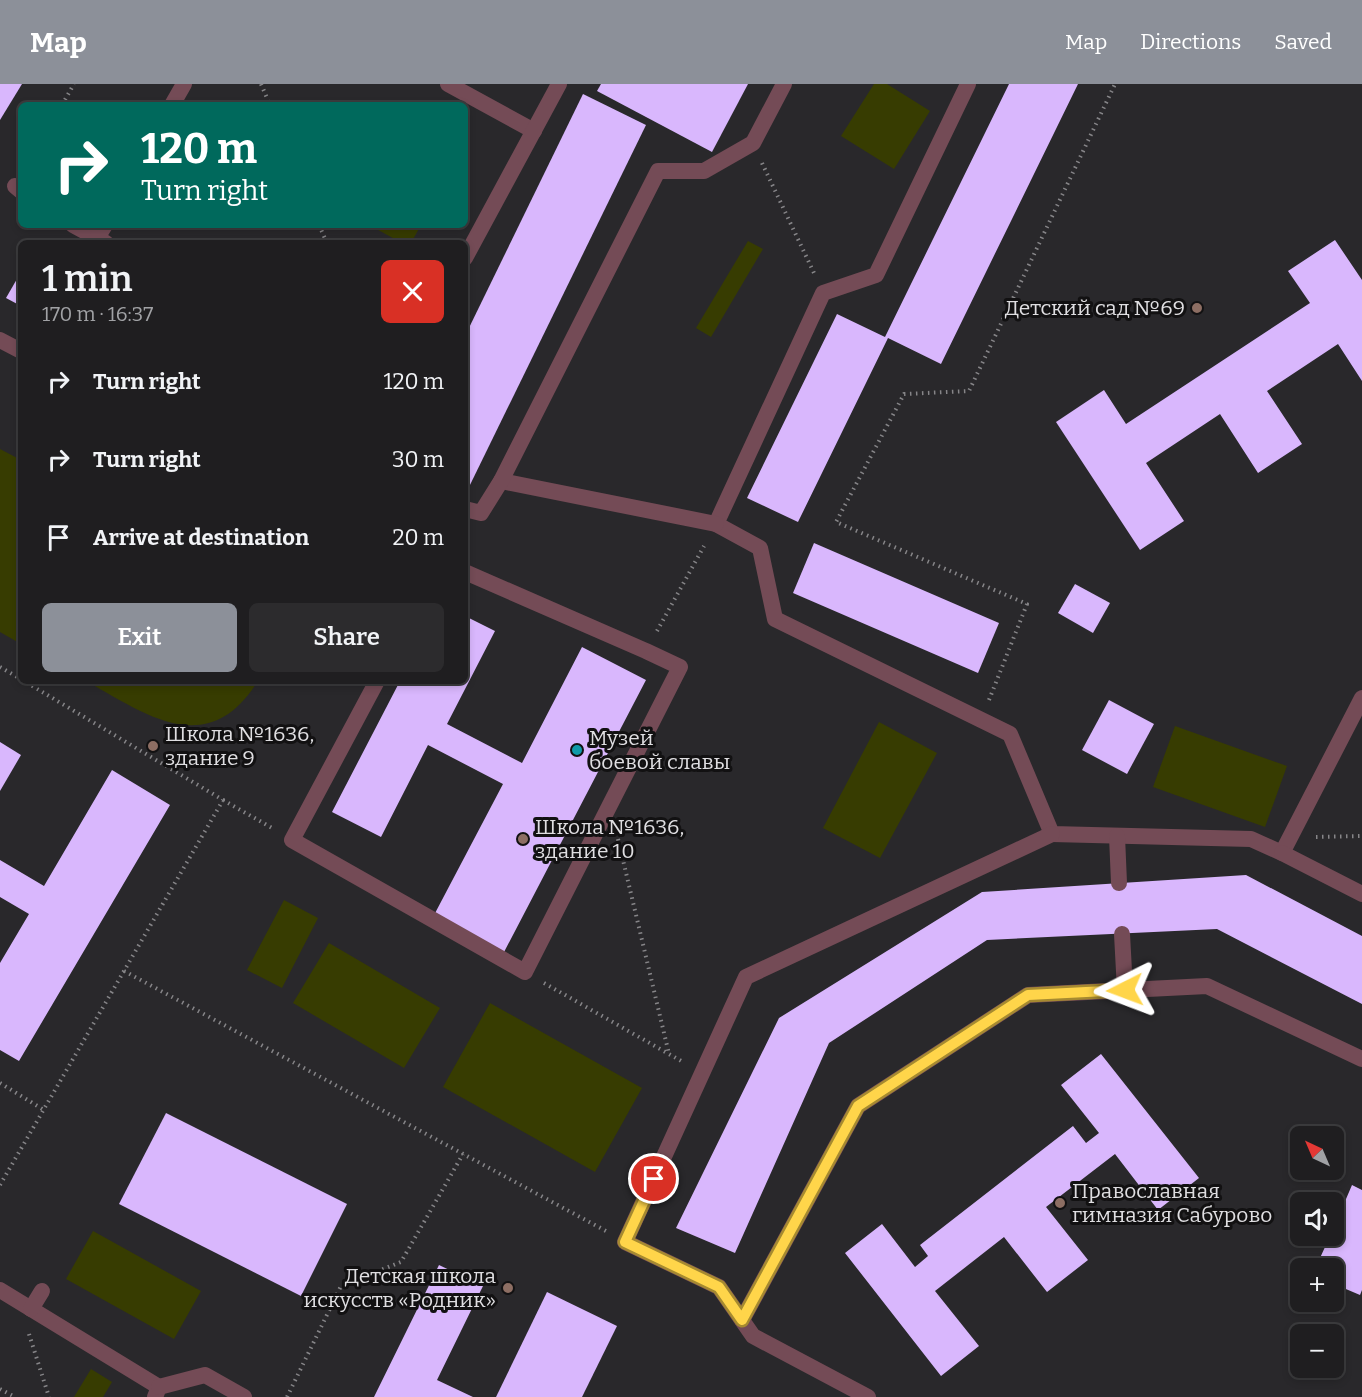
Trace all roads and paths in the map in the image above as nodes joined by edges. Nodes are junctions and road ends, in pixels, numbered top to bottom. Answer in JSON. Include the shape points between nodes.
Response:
{"nodes":[{"id":1,"x":74,"y":84,"type":"edge"},
{"id":2,"x":184,"y":84,"type":"edge"},
{"id":3,"x":261,"y":84,"type":"edge"},
{"id":4,"x":448,"y":84,"type":"edge"},
{"id":5,"x":559,"y":84,"type":"edge"},
{"id":6,"x":784,"y":84,"type":"edge"},
{"id":7,"x":968,"y":84,"type":"edge"},
{"id":8,"x":1116,"y":84,"type":"edge"},
{"id":9,"x":64,"y":102,"type":"edge"},
{"id":10,"x":174,"y":102,"type":"edge"},
{"id":11,"x":269,"y":102,"type":"edge"},
{"id":12,"x":534,"y":131,"type":"junction"},
{"id":13,"x":753,"y":143,"type":"junction"},
{"id":14,"x":82,"y":228,"type":"edge"},
{"id":15,"x":103,"y":235,"type":"edge"},
{"id":16,"x":468,"y":252,"type":"edge"},
{"id":17,"x":823,"y":293,"type":"junction"},
{"id":18,"x":0,"y":340,"type":"edge"},
{"id":19,"x":18,"y":349,"type":"edge"},
{"id":20,"x":501,"y":481,"type":"junction"},
{"id":21,"x":468,"y":510,"type":"edge"},
{"id":22,"x":716,"y":524,"type":"junction"},
{"id":23,"x":468,"y":573,"type":"edge"},
{"id":24,"x":646,"y":651,"type":"junction"},
{"id":25,"x":0,"y":667,"type":"edge"},
{"id":26,"x":18,"y":678,"type":"edge"},
{"id":27,"x":29,"y":684,"type":"edge"},
{"id":28,"x":375,"y":684,"type":"edge"},
{"id":29,"x":1362,"y":698,"type":"edge"},
{"id":30,"x":981,"y":720,"type":"junction"},
{"id":31,"x":223,"y":800,"type":"junction"},
{"id":32,"x":610,"y":806,"type":"junction"},
{"id":33,"x":1052,"y":834,"type":"junction"},
{"id":34,"x":1117,"y":836,"type":"junction"},
{"id":35,"x":1362,"y":836,"type":"edge"},
{"id":36,"x":1291,"y":838,"type":"junction"},
{"id":37,"x":292,"y":840,"type":"junction"},
{"id":38,"x":1282,"y":853,"type":"junction"},
{"id":39,"x":1119,"y":883,"type":"dead end"},
{"id":40,"x":1362,"y":894,"type":"edge"},
{"id":41,"x":1122,"y":934,"type":"dead end"},
{"id":42,"x":124,"y":971,"type":"junction"},
{"id":43,"x":525,"y":972,"type":"junction"},
{"id":44,"x":1125,"y":990,"type":"junction"},
{"id":45,"x":669,"y":1054,"type":"junction"},
{"id":46,"x":1362,"y":1059,"type":"edge"},
{"id":47,"x":702,"y":1073,"type":"junction"},
{"id":48,"x":0,"y":1083,"type":"edge"},
{"id":49,"x":44,"y":1110,"type":"junction"},
{"id":50,"x":463,"y":1154,"type":"junction"},
{"id":51,"x":0,"y":1185,"type":"edge"},
{"id":52,"x":625,"y":1242,"type":"junction"},
{"id":53,"x":0,"y":1290,"type":"edge"},
{"id":54,"x":42,"y":1291,"type":"dead end"},
{"id":55,"x":25,"y":1305,"type":"junction"},
{"id":56,"x":742,"y":1320,"type":"junction"},
{"id":57,"x":0,"y":1389,"type":"edge"},
{"id":58,"x":157,"y":1392,"type":"edge"},
{"id":59,"x":15,"y":1397,"type":"edge"},
{"id":60,"x":49,"y":1397,"type":"edge"},
{"id":61,"x":244,"y":1397,"type":"edge"},
{"id":62,"x":287,"y":1397,"type":"edge"},
{"id":63,"x":868,"y":1397,"type":"edge"}],
"edges":[{"from":1,"to":9,"type":"path"},
{"from":2,"to":10,"type":"lane"},
{"from":3,"to":11,"type":"path"},
{"from":4,"to":12,"type":"lane"},
{"from":5,"to":12,"type":"lane"},
{"from":6,"to":13,"type":"lane"},
{"from":7,"to":17,"type":"lane","via":[[876,275]]},
{"from":8,"to":30,"type":"path","via":[[969,391],[904,394],[836,522],[1027,604]]},
{"from":12,"to":16,"type":"lane"},
{"from":13,"to":17,"type":"path"},
{"from":13,"to":20,"type":"lane","via":[[704,171],[658,171]]},
{"from":14,"to":15,"type":"lane"},
{"from":17,"to":22,"type":"lane"},
{"from":18,"to":19,"type":"lane"},
{"from":20,"to":21,"type":"lane","via":[[481,513]]},
{"from":20,"to":22,"type":"lane"},
{"from":22,"to":24,"type":"path"},
{"from":22,"to":30,"type":"lane","via":[[760,548],[775,619]]},
{"from":23,"to":24,"type":"lane"},
{"from":24,"to":32,"type":"lane","via":[[680,667]]},
{"from":25,"to":26,"type":"path"},
{"from":27,"to":31,"type":"path"},
{"from":28,"to":37,"type":"lane"},
{"from":29,"to":36,"type":"lane"},
{"from":30,"to":33,"type":"lane","via":[[1010,734]]},
{"from":31,"to":37,"type":"path"},
{"from":31,"to":42,"type":"path"},
{"from":32,"to":43,"type":"lane"},
{"from":32,"to":45,"type":"path"},
{"from":33,"to":34,"type":"lane"},
{"from":33,"to":47,"type":"lane","via":[[746,977]]},
{"from":34,"to":38,"type":"lane","via":[[1251,839]]},
{"from":34,"to":39,"type":"lane"},
{"from":35,"to":36,"type":"path"},
{"from":36,"to":38,"type":"lane"},
{"from":37,"to":43,"type":"lane"},
{"from":38,"to":40,"type":"lane"},
{"from":41,"to":44,"type":"lane"},
{"from":42,"to":49,"type":"path"},
{"from":42,"to":50,"type":"path"},
{"from":43,"to":45,"type":"path"},
{"from":44,"to":46,"type":"lane","via":[[1208,986]]},
{"from":44,"to":56,"type":"lane","via":[[1028,995],[858,1106]]},
{"from":45,"to":47,"type":"path"},
{"from":47,"to":52,"type":"lane"},
{"from":48,"to":49,"type":"path"},
{"from":49,"to":51,"type":"path"},
{"from":50,"to":52,"type":"path"},
{"from":50,"to":62,"type":"path","via":[[401,1262],[342,1286]]},
{"from":52,"to":56,"type":"lane","via":[[719,1287]]},
{"from":53,"to":55,"type":"lane"},
{"from":54,"to":55,"type":"lane"},
{"from":55,"to":58,"type":"lane"},
{"from":55,"to":60,"type":"path"},
{"from":56,"to":63,"type":"lane","via":[[753,1336]]},
{"from":57,"to":59,"type":"path"},
{"from":58,"to":61,"type":"lane","via":[[206,1375]]}]}
